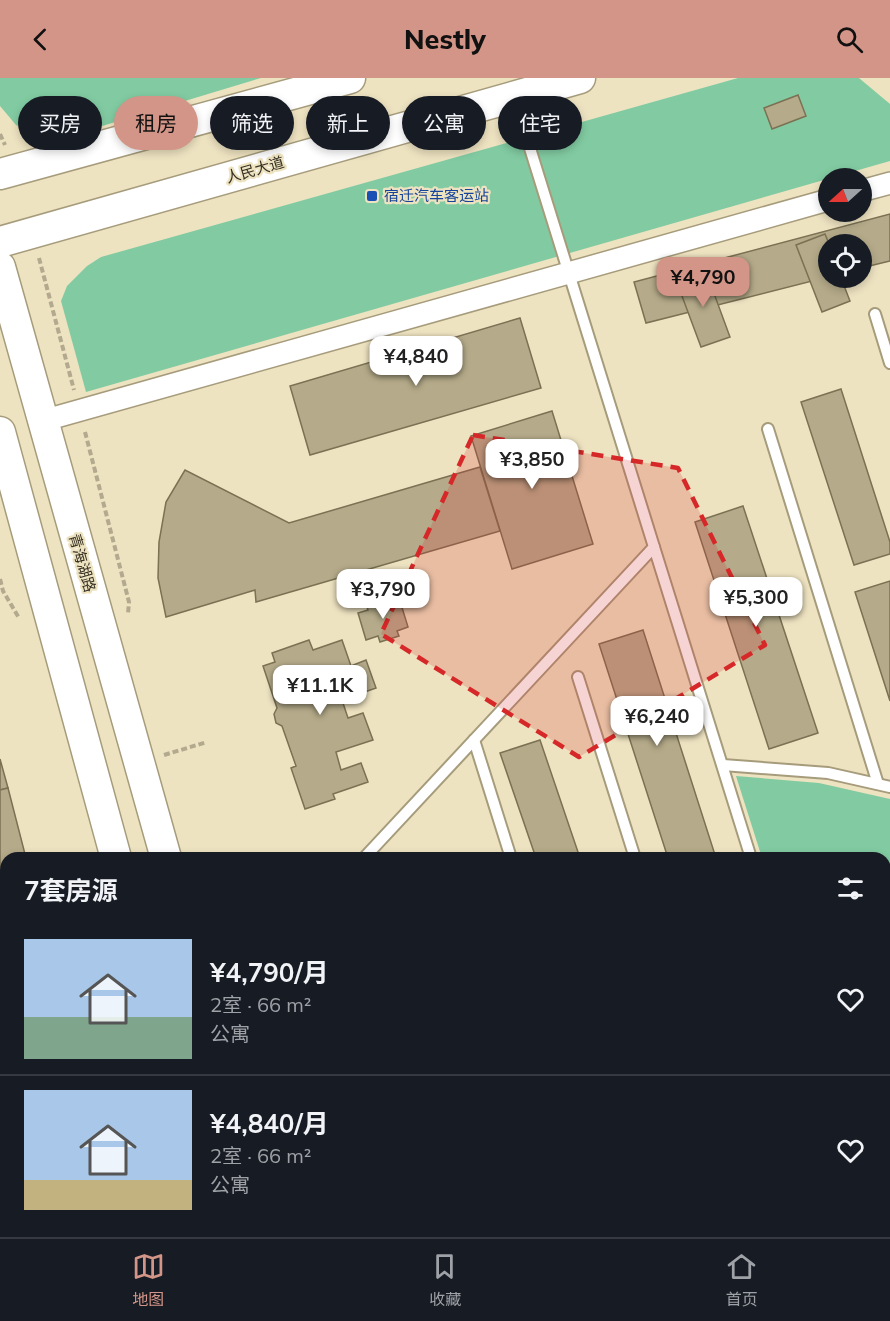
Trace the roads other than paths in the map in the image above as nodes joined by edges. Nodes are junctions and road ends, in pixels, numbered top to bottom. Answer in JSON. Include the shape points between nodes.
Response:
{"nodes":[{"id":1,"x":350,"y":78,"type":"edge"},
{"id":2,"x":580,"y":78,"type":"edge"},
{"id":3,"x":518,"y":96,"type":"edge"},
{"id":4,"x":498,"y":102,"type":"edge"},
{"id":5,"x":531,"y":150,"type":"edge"},
{"id":6,"x":8,"y":171,"type":"edge"},
{"id":7,"x":890,"y":183,"type":"edge"},
{"id":8,"x":872,"y":188,"type":"edge"},
{"id":9,"x":818,"y":203,"type":"edge"},
{"id":10,"x":0,"y":243,"type":"edge"},
{"id":11,"x":0,"y":267,"type":"edge"},
{"id":12,"x":569,"y":273,"type":"junction"},
{"id":13,"x":875,"y":314,"type":"dead end"},
{"id":14,"x":890,"y":363,"type":"edge"},
{"id":15,"x":42,"y":421,"type":"junction"},
{"id":16,"x":768,"y":429,"type":"dead end"},
{"id":17,"x":1,"y":438,"type":"edge"},
{"id":18,"x":654,"y":547,"type":"junction"},
{"id":19,"x":578,"y":677,"type":"dead end"},
{"id":20,"x":474,"y":740,"type":"junction"},
{"id":21,"x":723,"y":765,"type":"junction"},
{"id":22,"x":878,"y":784,"type":"junction"},
{"id":23,"x":890,"y":787,"type":"edge"},
{"id":24,"x":114,"y":852,"type":"edge"},
{"id":25,"x":164,"y":852,"type":"edge"},
{"id":26,"x":370,"y":852,"type":"edge"},
{"id":27,"x":509,"y":852,"type":"edge"},
{"id":28,"x":633,"y":852,"type":"edge"},
{"id":29,"x":749,"y":852,"type":"edge"}],
"edges":[{"from":1,"to":6,"type":"main road"},
{"from":2,"to":3,"type":"main road","name":"人民大道"},
{"from":4,"to":10,"type":"main road","name":"人民大道"},
{"from":5,"to":12,"type":"lane"},
{"from":7,"to":8,"type":"street"},
{"from":9,"to":12,"type":"street"},
{"from":11,"to":15,"type":"main road","name":"青海湖路"},
{"from":12,"to":15,"type":"street"},
{"from":12,"to":18,"type":"lane"},
{"from":13,"to":14,"type":"lane"},
{"from":15,"to":25,"type":"main road","name":"青海湖路"},
{"from":16,"to":22,"type":"lane"},
{"from":17,"to":24,"type":"main road"},
{"from":18,"to":20,"type":"lane"},
{"from":18,"to":21,"type":"lane"},
{"from":19,"to":28,"type":"lane"},
{"from":20,"to":26,"type":"lane"},
{"from":20,"to":27,"type":"lane"},
{"from":21,"to":22,"type":"lane","via":[[828,773]]},
{"from":21,"to":29,"type":"lane"},
{"from":22,"to":23,"type":"lane"}]}
